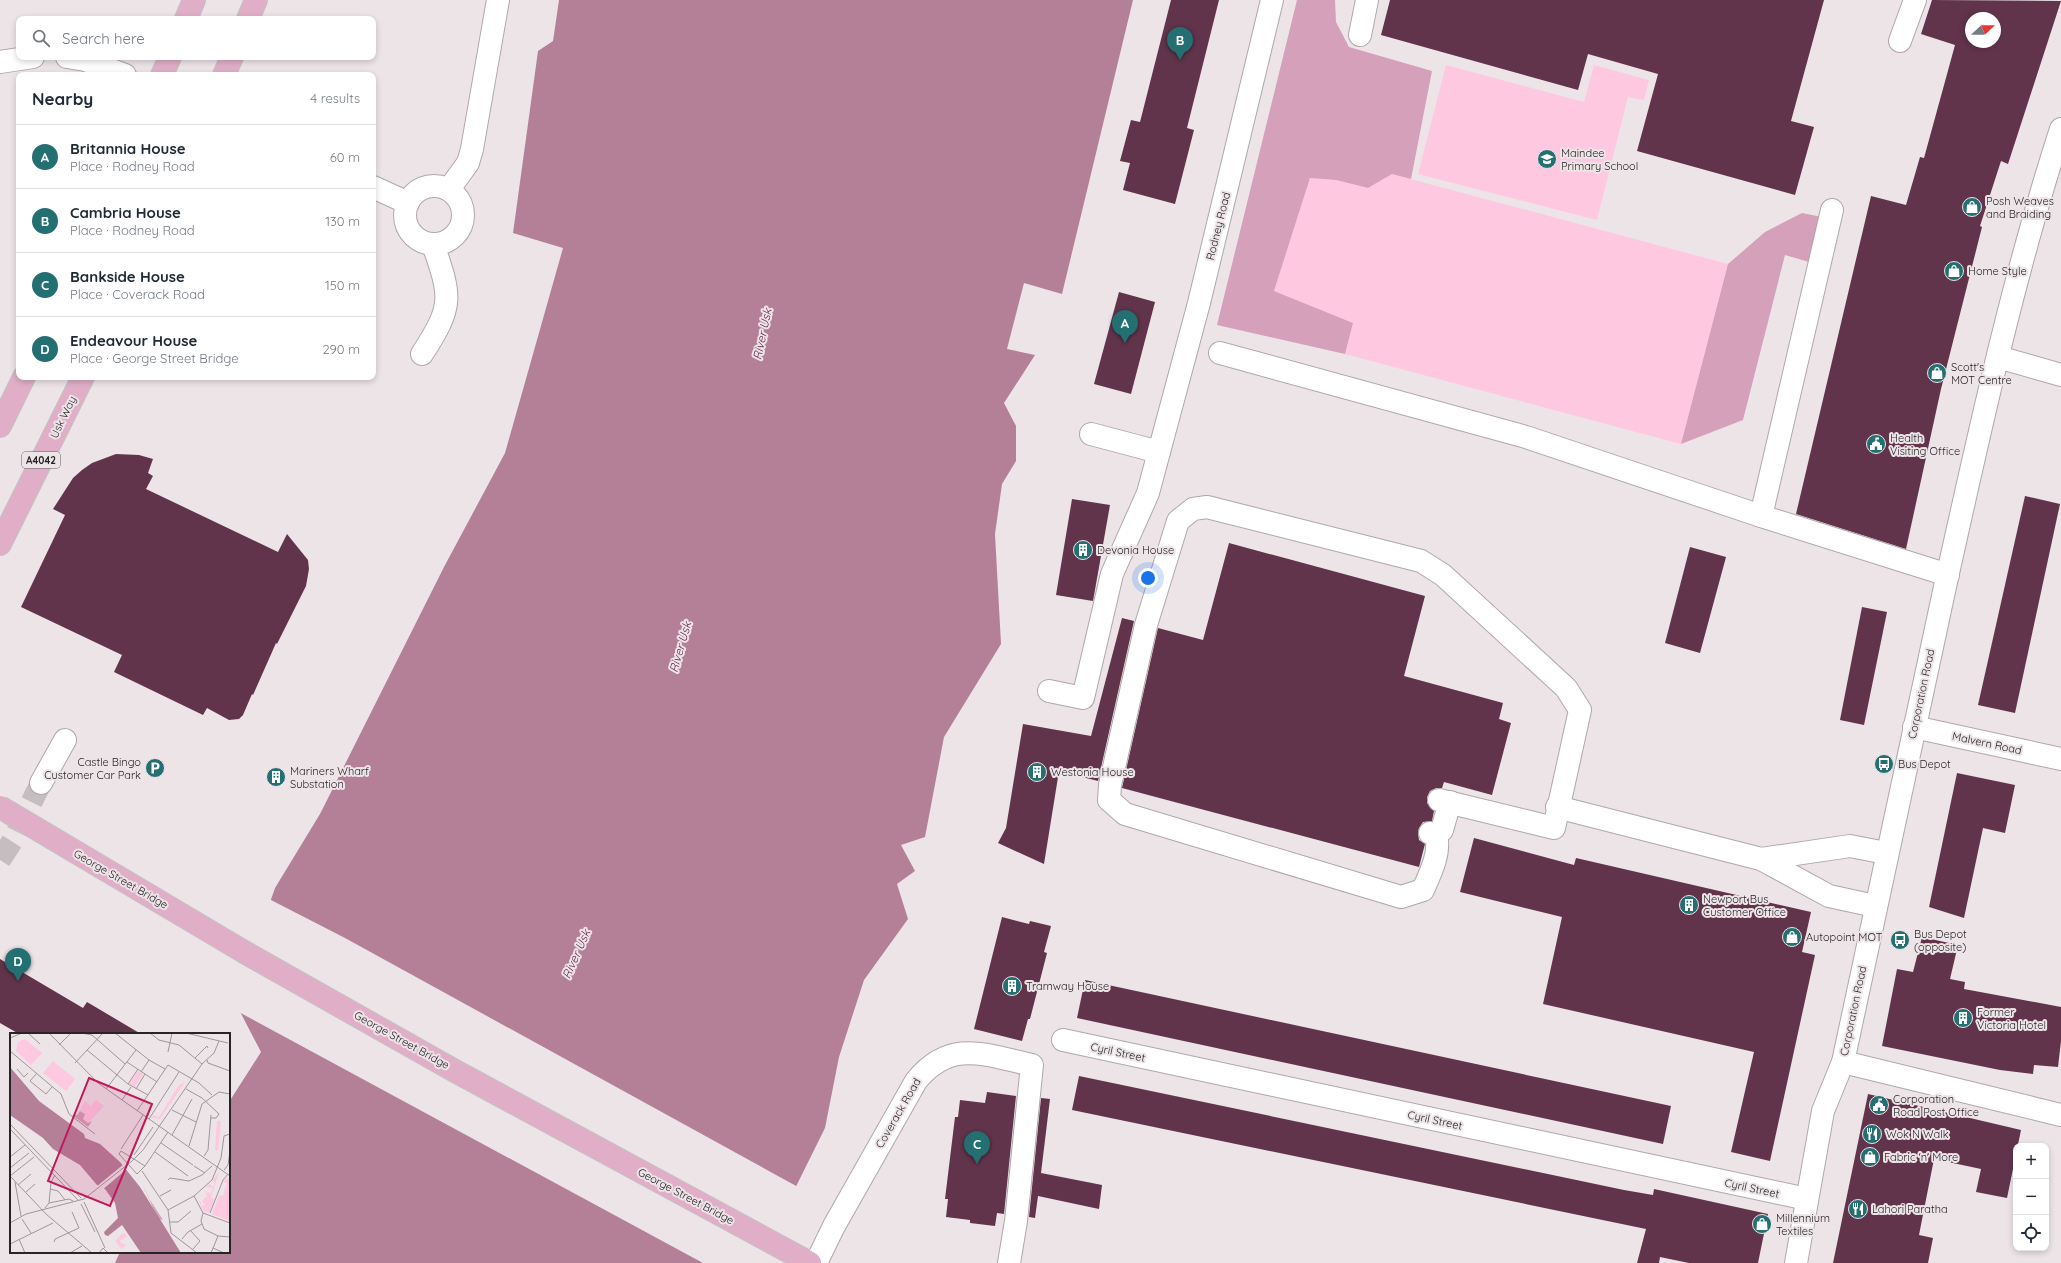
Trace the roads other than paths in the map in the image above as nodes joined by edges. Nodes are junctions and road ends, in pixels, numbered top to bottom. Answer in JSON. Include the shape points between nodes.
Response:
{"nodes":[{"id":1,"x":194,"y":0,"type":"edge"},
{"id":2,"x":256,"y":0,"type":"edge"},
{"id":3,"x":498,"y":0,"type":"edge"},
{"id":4,"x":1272,"y":0,"type":"edge"},
{"id":5,"x":1367,"y":0,"type":"edge"},
{"id":6,"x":1916,"y":0,"type":"edge"},
{"id":7,"x":187,"y":16,"type":"edge"},
{"id":8,"x":249,"y":16,"type":"edge"},
{"id":9,"x":1360,"y":35,"type":"dead end"},
{"id":10,"x":1900,"y":41,"type":"dead end"},
{"id":11,"x":16,"y":60,"type":"edge"},
{"id":12,"x":85,"y":60,"type":"edge"},
{"id":13,"x":169,"y":60,"type":"edge"},
{"id":14,"x":231,"y":60,"type":"edge"},
{"id":15,"x":0,"y":62,"type":"edge"},
{"id":16,"x":117,"y":72,"type":"edge"},
{"id":17,"x":163,"y":72,"type":"edge"},
{"id":18,"x":225,"y":72,"type":"edge"},
{"id":19,"x":2061,"y":129,"type":"edge"},
{"id":20,"x":376,"y":188,"type":"edge"},
{"id":21,"x":449,"y":189,"type":"junction"},
{"id":22,"x":408,"y":203,"type":"junction"},
{"id":23,"x":1832,"y":210,"type":"dead end"},
{"id":24,"x":433,"y":244,"type":"junction"},
{"id":25,"x":1220,"y":353,"type":"dead end"},
{"id":26,"x":422,"y":354,"type":"dead end"},
{"id":27,"x":1998,"y":357,"type":"junction"},
{"id":28,"x":2061,"y":375,"type":"edge"},
{"id":29,"x":23,"y":380,"type":"edge"},
{"id":30,"x":81,"y":380,"type":"edge"},
{"id":31,"x":0,"y":426,"type":"edge"},
{"id":32,"x":1091,"y":434,"type":"dead end"},
{"id":33,"x":1159,"y":452,"type":"junction"},
{"id":34,"x":1761,"y":516,"type":"junction"},
{"id":35,"x":0,"y":544,"type":"edge"},
{"id":36,"x":1948,"y":575,"type":"junction"},
{"id":37,"x":1049,"y":691,"type":"dead end"},
{"id":38,"x":1914,"y":727,"type":"junction"},
{"id":39,"x":65,"y":740,"type":"dead end"},
{"id":40,"x":2061,"y":759,"type":"edge"},
{"id":41,"x":41,"y":783,"type":"tunnel mouth"},
{"id":42,"x":0,"y":807,"type":"edge"},
{"id":43,"x":1557,"y":807,"type":"junction"},
{"id":44,"x":1886,"y":853,"type":"junction"},
{"id":45,"x":1762,"y":859,"type":"junction"},
{"id":46,"x":1875,"y":906,"type":"junction"},
{"id":47,"x":1063,"y":1040,"type":"dead end"},
{"id":48,"x":1842,"y":1062,"type":"junction"},
{"id":49,"x":2061,"y":1115,"type":"edge"},
{"id":50,"x":1807,"y":1199,"type":"junction"},
{"id":51,"x":810,"y":1263,"type":"edge"},
{"id":52,"x":816,"y":1263,"type":"edge"},
{"id":53,"x":1009,"y":1263,"type":"edge"},
{"id":54,"x":1796,"y":1263,"type":"edge"}],
"edges":[{"from":1,"to":7,"type":"main road"},
{"from":2,"to":8,"type":"main road"},
{"from":3,"to":21,"type":"street","via":[[472,149],[468,163]]},
{"from":4,"to":33,"type":"street","name":"Rodney Road","via":[[1200,303]]},
{"from":5,"to":9,"type":"street"},
{"from":6,"to":10,"type":"street"},
{"from":11,"to":15,"type":"street"},
{"from":12,"to":16,"type":"street"},
{"from":13,"to":17,"type":"main road"},
{"from":14,"to":18,"type":"main road"},
{"from":19,"to":27,"type":"street","name":"Corporation Road","via":[[2043,183]]},
{"from":20,"to":22,"type":"street"},
{"from":21,"to":22,"type":"street","via":[[429,186],[420,189]]},
{"from":21,"to":24,"type":"street","via":[[461,204],[464,214],[462,224],[450,239]]},
{"from":22,"to":24,"type":"street","via":[[406,221],[409,230],[423,242]]},
{"from":23,"to":34,"type":"street"},
{"from":24,"to":26,"type":"street","via":[[448,293],[447,305],[443,318]]},
{"from":25,"to":34,"type":"street","via":[[1526,437]]},
{"from":27,"to":28,"type":"street"},
{"from":27,"to":36,"type":"street","name":"Corporation Road"},
{"from":29,"to":31,"type":"main road"},
{"from":30,"to":35,"type":"main road","name":"Usk Way","number":"A4042"},
{"from":32,"to":33,"type":"street"},
{"from":33,"to":37,"type":"street","name":"Rodney Road","via":[[1148,493],[1112,574],[1083,698]]},
{"from":34,"to":36,"type":"street"},
{"from":36,"to":38,"type":"street","name":"Corporation Road"},
{"from":38,"to":40,"type":"street","name":"Malvern Road"},
{"from":38,"to":44,"type":"street","name":"Corporation Road"},
{"from":39,"to":41,"type":"street"},
{"from":42,"to":51,"type":"main road","name":"George Street Bridge","bridge":true,"via":[[246,953]]},
{"from":43,"to":43,"type":"street","via":[[1554,828],[1444,801],[1442,830],[1433,834],[1439,844],[1430,875],[1423,890],[1401,896],[1125,814],[1109,800],[1110,785],[1146,625],[1178,521],[1193,509],[1207,507],[1421,561],[1443,575],[1566,688],[1580,710]]},
{"from":43,"to":45,"type":"street"},
{"from":44,"to":45,"type":"street","via":[[1850,846]]},
{"from":44,"to":46,"type":"street","name":"Corporation Road"},
{"from":45,"to":46,"type":"street","via":[[1829,896]]},
{"from":46,"to":48,"type":"street","name":"Corporation Road"},
{"from":47,"to":50,"type":"street","name":"Cyril Street"},
{"from":48,"to":49,"type":"street"},
{"from":48,"to":50,"type":"street","name":"Corporation Road","via":[[1823,1111]]},
{"from":50,"to":54,"type":"street","name":"Corporation Road"},
{"from":52,"to":53,"type":"street","name":"Coverack Road","via":[[834,1226],[916,1081],[939,1059],[966,1052],[1032,1065],[1016,1221]]}]}
